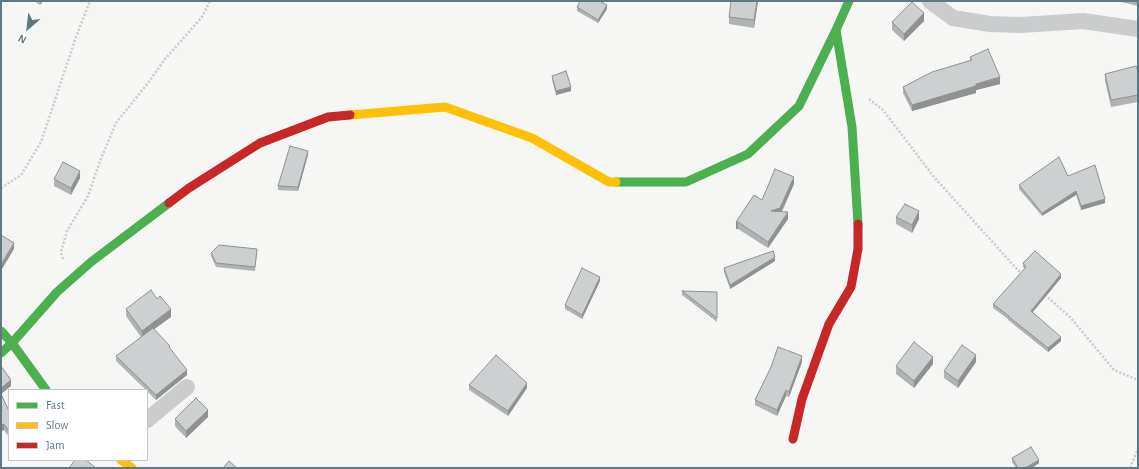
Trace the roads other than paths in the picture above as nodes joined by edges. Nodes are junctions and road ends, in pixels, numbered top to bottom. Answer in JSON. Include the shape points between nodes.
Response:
{"nodes":[{"id":1,"x":849,"y":1,"type":"edge"},
{"id":2,"x":930,"y":1,"type":"edge"},
{"id":3,"x":836,"y":30,"type":"junction"},
{"id":4,"x":1138,"y":30,"type":"edge"},
{"id":5,"x":853,"y":275,"type":"junction"},
{"id":6,"x":860,"y":296,"type":"dead end"},
{"id":7,"x":1,"y":331,"type":"edge"},
{"id":8,"x":12,"y":343,"type":"junction"},
{"id":9,"x":1,"y":353,"type":"edge"},
{"id":10,"x":187,"y":387,"type":"dead end"},
{"id":11,"x":45,"y":389,"type":"edge"},
{"id":12,"x":148,"y":419,"type":"edge"},
{"id":13,"x":793,"y":439,"type":"dead end"},
{"id":14,"x":122,"y":461,"type":"edge"},
{"id":15,"x":132,"y":468,"type":"edge"}],
"edges":[{"from":1,"to":3,"type":"street"},
{"from":2,"to":4,"type":"street","via":[[952,18],[990,24],[1021,25],[1082,21]]},
{"from":3,"to":5,"type":"street","via":[[852,127],[858,215],[858,249]]},
{"from":3,"to":8,"type":"street","via":[[799,106],[748,154],[686,182],[609,182],[532,138],[446,107],[328,117],[260,143],[188,188],[91,262],[57,292]]},
{"from":5,"to":6,"type":"street"},
{"from":5,"to":13,"type":"street","via":[[852,287],[829,324],[802,399]]},
{"from":7,"to":8,"type":"street"},
{"from":8,"to":9,"type":"street"},
{"from":8,"to":11,"type":"street"},
{"from":10,"to":12,"type":"street"},
{"from":14,"to":15,"type":"street"}]}
